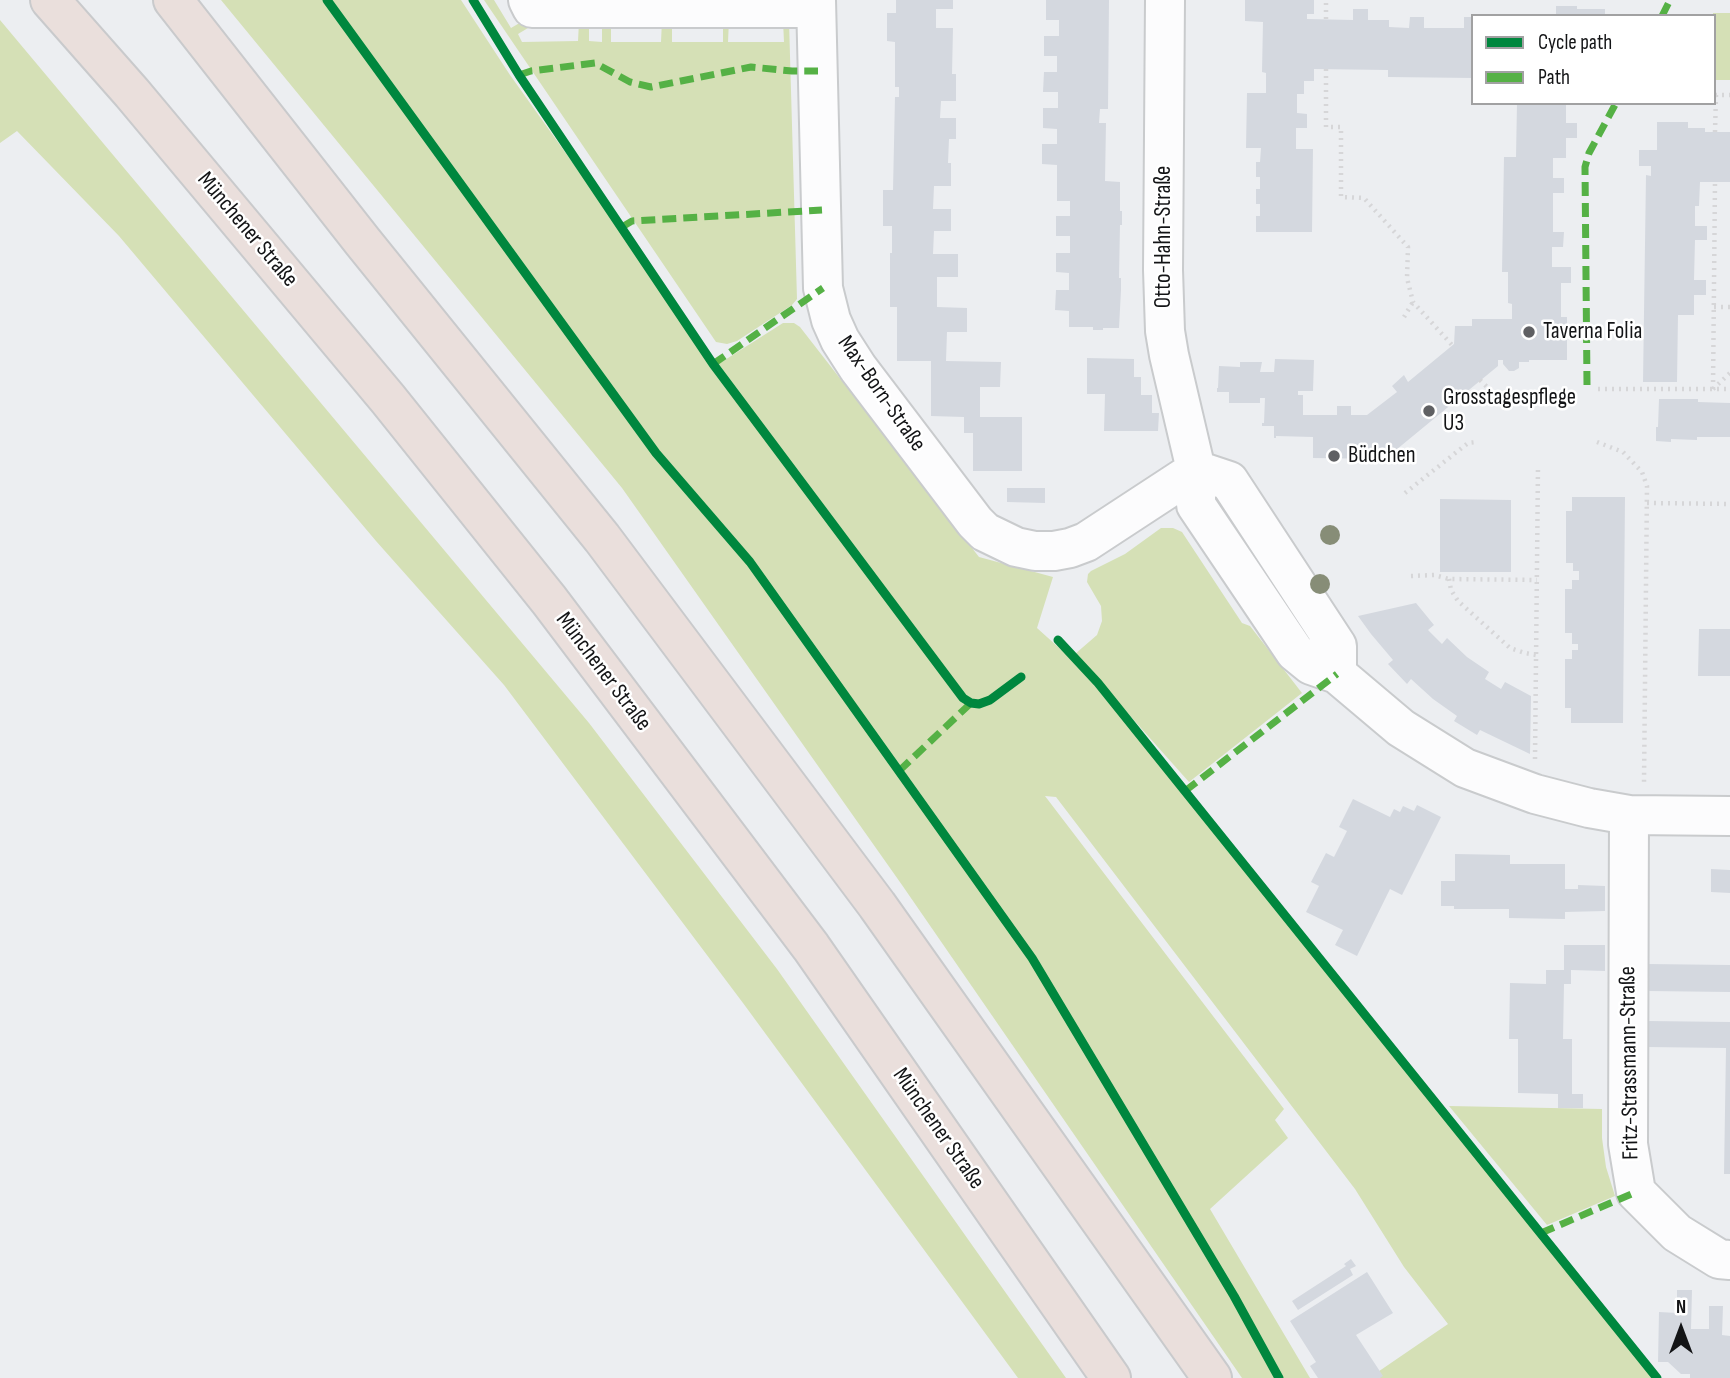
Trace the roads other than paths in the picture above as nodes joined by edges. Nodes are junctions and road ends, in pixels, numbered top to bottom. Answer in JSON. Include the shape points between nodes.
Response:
{"nodes":[{"id":1,"x":50,"y":0,"type":"edge"},
{"id":2,"x":173,"y":0,"type":"edge"},
{"id":3,"x":528,"y":0,"type":"edge"},
{"id":4,"x":1165,"y":0,"type":"edge"},
{"id":5,"x":816,"y":4,"type":"edge"},
{"id":6,"x":1196,"y":470,"type":"junction"},
{"id":7,"x":1636,"y":816,"type":"junction"},
{"id":8,"x":1730,"y":816,"type":"edge"},
{"id":9,"x":1730,"y":1260,"type":"edge"},
{"id":10,"x":1111,"y":1378,"type":"edge"},
{"id":11,"x":1212,"y":1378,"type":"edge"}],
"edges":[{"from":1,"to":10,"type":"highway","name":"Münchener Straße","via":[[370,378],[548,600],[811,947]]},
{"from":2,"to":11,"type":"highway","via":[[593,527],[877,905]]},
{"from":3,"to":5,"type":"street","via":[[532,8]]},
{"from":4,"to":6,"type":"street","name":"Otto-Hahn-Straße","via":[[1165,331]]},
{"from":5,"to":6,"type":"street","name":"Max-Born-Straße","via":[[823,288],[831,320],[858,368],[975,522],[1016,547],[1035,551],[1070,548]]},
{"from":6,"to":7,"type":"street","via":[[1229,481],[1337,646],[1337,674],[1401,728],[1465,768],[1535,794]]},
{"from":7,"to":8,"type":"street"},
{"from":7,"to":9,"type":"street","name":"Fritz-Strassmann-Straße","via":[[1628,1144],[1636,1192],[1677,1233],[1718,1259]]}]}
